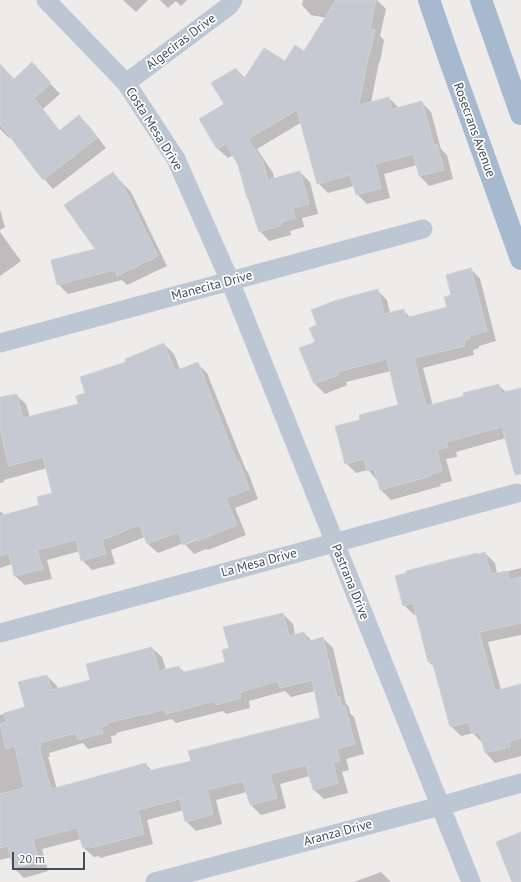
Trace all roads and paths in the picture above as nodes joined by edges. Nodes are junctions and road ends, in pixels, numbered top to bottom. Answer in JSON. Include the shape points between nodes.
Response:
{"nodes":[{"id":1,"x":46,"y":0,"type":"edge"},
{"id":2,"x":234,"y":0,"type":"edge"},
{"id":3,"x":429,"y":0,"type":"edge"},
{"id":4,"x":481,"y":0,"type":"edge"},
{"id":5,"x":126,"y":83,"type":"junction"},
{"id":6,"x":521,"y":114,"type":"edge"},
{"id":7,"x":423,"y":229,"type":"dead end"},
{"id":8,"x":521,"y":260,"type":"edge"},
{"id":9,"x":230,"y":281,"type":"junction"},
{"id":10,"x":0,"y":343,"type":"edge"},
{"id":11,"x":517,"y":493,"type":"dead end"},
{"id":12,"x":334,"y":543,"type":"junction"},
{"id":13,"x":0,"y":633,"type":"edge"},
{"id":14,"x":521,"y":783,"type":"edge"},
{"id":15,"x":440,"y":806,"type":"junction"},
{"id":16,"x":155,"y":882,"type":"edge"},
{"id":17,"x":471,"y":882,"type":"edge"}],
"edges":[{"from":1,"to":5,"type":"street","name":"Costa Mesa Drive"},
{"from":2,"to":5,"type":"street","name":"Algeciras Drive"},
{"from":3,"to":8,"type":"main road","name":"Rosecrans Avenue"},
{"from":4,"to":6,"type":"main road"},
{"from":5,"to":9,"type":"street","name":"Costa Mesa Drive","via":[[176,159]]},
{"from":7,"to":9,"type":"street","name":"Manecita Drive"},
{"from":9,"to":10,"type":"street","name":"Manecita Drive"},
{"from":9,"to":12,"type":"street","name":"Pastrana Drive"},
{"from":11,"to":12,"type":"street","name":"La Mesa Drive"},
{"from":12,"to":13,"type":"street","name":"La Mesa Drive"},
{"from":12,"to":15,"type":"street","name":"Pastrana Drive"},
{"from":14,"to":15,"type":"street","name":"Aranza Drive"},
{"from":15,"to":16,"type":"street","name":"Aranza Drive"},
{"from":15,"to":17,"type":"street","name":"Pastrana Drive"}]}
